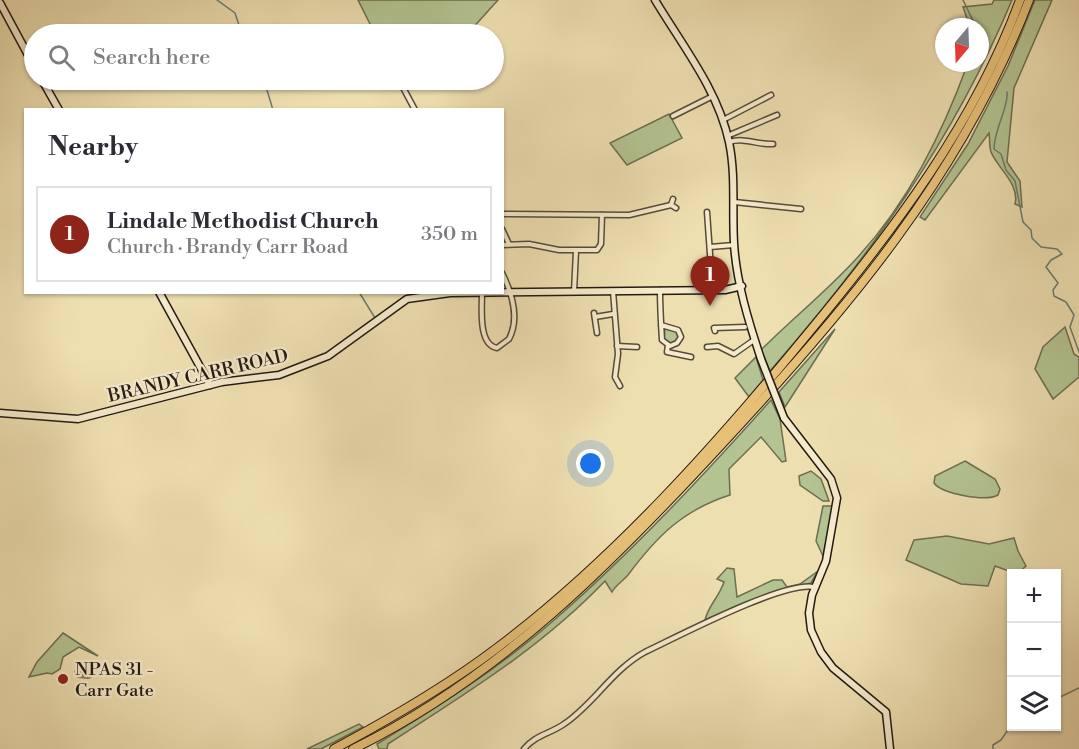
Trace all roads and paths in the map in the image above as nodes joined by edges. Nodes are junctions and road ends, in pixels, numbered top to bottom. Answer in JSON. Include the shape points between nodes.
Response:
{"nodes":[{"id":1,"x":656,"y":0,"type":"edge"},
{"id":2,"x":1020,"y":0,"type":"edge"},
{"id":3,"x":1029,"y":0,"type":"edge"},
{"id":4,"x":0,"y":3,"type":"edge"},
{"id":5,"x":24,"y":47,"type":"edge"},
{"id":6,"x":47,"y":90,"type":"edge"},
{"id":7,"x":404,"y":90,"type":"edge"},
{"id":8,"x":771,"y":95,"type":"dead end"},
{"id":9,"x":713,"y":96,"type":"junction"},
{"id":10,"x":57,"y":108,"type":"edge"},
{"id":11,"x":414,"y":108,"type":"edge"},
{"id":12,"x":777,"y":115,"type":"dead end"},
{"id":13,"x":673,"y":116,"type":"dead end"},
{"id":14,"x":722,"y":120,"type":"junction"},
{"id":15,"x":728,"y":139,"type":"junction"},
{"id":16,"x":769,"y":142,"type":"dead end"},
{"id":17,"x":673,"y":199,"type":"dead end"},
{"id":18,"x":734,"y":202,"type":"junction"},
{"id":19,"x":801,"y":209,"type":"dead end"},
{"id":20,"x":707,"y":212,"type":"dead end"},
{"id":21,"x":504,"y":214,"type":"edge"},
{"id":22,"x":602,"y":215,"type":"junction"},
{"id":23,"x":504,"y":233,"type":"edge"},
{"id":24,"x":509,"y":244,"type":"junction"},
{"id":25,"x":504,"y":245,"type":"edge"},
{"id":26,"x":734,"y":245,"type":"junction"},
{"id":27,"x":710,"y":247,"type":"junction"},
{"id":28,"x":576,"y":251,"type":"junction"},
{"id":29,"x":711,"y":268,"type":"dead end"},
{"id":30,"x":504,"y":277,"type":"edge"},
{"id":31,"x":742,"y":286,"type":"junction"},
{"id":32,"x":660,"y":290,"type":"junction"},
{"id":33,"x":574,"y":291,"type":"junction"},
{"id":34,"x":613,"y":291,"type":"junction"},
{"id":35,"x":504,"y":293,"type":"edge"},
{"id":36,"x":513,"y":293,"type":"junction"},
{"id":37,"x":160,"y":294,"type":"edge"},
{"id":38,"x":436,"y":294,"type":"edge"},
{"id":39,"x":482,"y":294,"type":"edge"},
{"id":40,"x":613,"y":314,"type":"junction"},
{"id":41,"x":749,"y":318,"type":"junction"},
{"id":42,"x":661,"y":325,"type":"junction"},
{"id":43,"x":745,"y":327,"type":"junction"},
{"id":44,"x":715,"y":332,"type":"dead end"},
{"id":45,"x":597,"y":333,"type":"dead end"},
{"id":46,"x":754,"y":336,"type":"junction"},
{"id":47,"x":668,"y":345,"type":"junction"},
{"id":48,"x":617,"y":346,"type":"junction"},
{"id":49,"x":637,"y":347,"type":"dead end"},
{"id":50,"x":707,"y":348,"type":"dead end"},
{"id":51,"x":691,"y":357,"type":"dead end"},
{"id":52,"x":210,"y":385,"type":"junction"},
{"id":53,"x":620,"y":386,"type":"dead end"},
{"id":54,"x":0,"y":413,"type":"edge"},
{"id":55,"x":814,"y":587,"type":"junction"},
{"id":56,"x":334,"y":749,"type":"edge"},
{"id":57,"x":353,"y":749,"type":"edge"},
{"id":58,"x":524,"y":749,"type":"edge"},
{"id":59,"x":890,"y":749,"type":"edge"}],
"edges":[{"from":1,"to":9,"type":"street"},
{"from":2,"to":56,"type":"highway","via":[[952,138],[907,208],[750,404],[611,548],[496,649],[398,715]]},
{"from":3,"to":57,"type":"highway","via":[[999,70],[960,144],[916,213],[848,303],[785,377],[611,561],[550,618],[447,694]]},
{"from":4,"to":5,"type":"street"},
{"from":6,"to":10,"type":"street"},
{"from":7,"to":11,"type":"street"},
{"from":8,"to":14,"type":"street"},
{"from":9,"to":13,"type":"street"},
{"from":9,"to":14,"type":"street"},
{"from":12,"to":15,"type":"street"},
{"from":14,"to":15,"type":"street"},
{"from":15,"to":16,"type":"street","via":[[749,140],[759,145]]},
{"from":15,"to":18,"type":"street"},
{"from":17,"to":22,"type":"street","via":[[674,206],[629,215]]},
{"from":18,"to":19,"type":"street"},
{"from":18,"to":26,"type":"street"},
{"from":20,"to":27,"type":"street"},
{"from":21,"to":22,"type":"street"},
{"from":22,"to":28,"type":"street","via":[[600,248]]},
{"from":23,"to":24,"type":"street"},
{"from":24,"to":25,"type":"street"},
{"from":24,"to":28,"type":"street"},
{"from":26,"to":27,"type":"street"},
{"from":26,"to":31,"type":"street"},
{"from":27,"to":29,"type":"street"},
{"from":28,"to":33,"type":"street"},
{"from":30,"to":36,"type":"street"},
{"from":31,"to":32,"type":"street","name":"BRANDY CARR ROAD","via":[[725,290]]},
{"from":31,"to":41,"type":"street"},
{"from":32,"to":34,"type":"street","name":"BRANDY CARR ROAD"},
{"from":32,"to":42,"type":"street"},
{"from":33,"to":34,"type":"street","name":"BRANDY CARR ROAD"},
{"from":33,"to":36,"type":"street","name":"BRANDY CARR ROAD"},
{"from":34,"to":40,"type":"street"},
{"from":35,"to":36,"type":"street","name":"BRANDY CARR ROAD"},
{"from":36,"to":39,"type":"street","via":[[512,334],[505,344],[495,348],[485,338]]},
{"from":37,"to":52,"type":"street"},
{"from":38,"to":52,"type":"street","name":"BRANDY CARR ROAD","via":[[406,300],[328,356],[279,375]]},
{"from":40,"to":45,"type":"street","via":[[594,315]]},
{"from":40,"to":48,"type":"street"},
{"from":41,"to":43,"type":"street"},
{"from":41,"to":46,"type":"street"},
{"from":42,"to":47,"type":"street","via":[[662,340]]},
{"from":42,"to":47,"type":"street","via":[[680,333],[677,343]]},
{"from":43,"to":44,"type":"street","via":[[714,328]]},
{"from":43,"to":46,"type":"street"},
{"from":46,"to":50,"type":"street","via":[[734,354],[720,347]]},
{"from":46,"to":55,"type":"street","bridge":true,"via":[[784,418],[826,470],[836,489],[837,509],[828,556]]},
{"from":47,"to":51,"type":"street","via":[[667,352]]},
{"from":48,"to":49,"type":"street"},
{"from":48,"to":53,"type":"street","via":[[615,377]]},
{"from":52,"to":54,"type":"street","name":"BRANDY CARR ROAD","via":[[78,419]]},
{"from":55,"to":58,"type":"street","via":[[802,586],[758,600],[645,652],[628,662],[565,724],[538,736]]},
{"from":55,"to":59,"type":"street","via":[[809,614],[816,643],[833,668],[882,707],[888,719]]}]}
